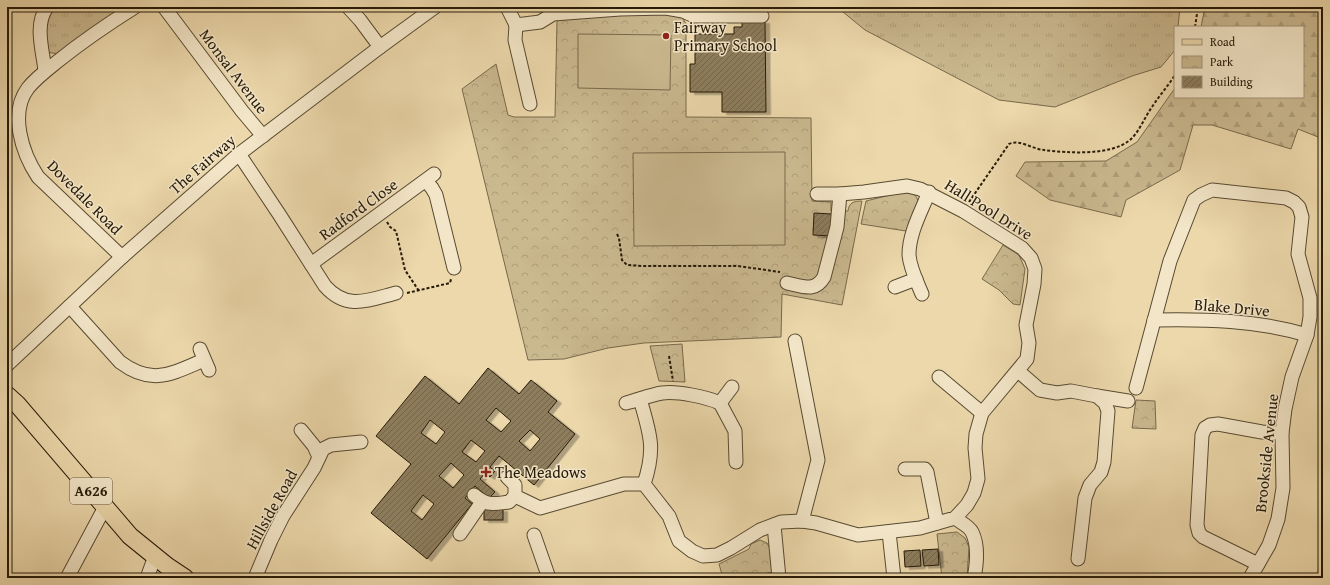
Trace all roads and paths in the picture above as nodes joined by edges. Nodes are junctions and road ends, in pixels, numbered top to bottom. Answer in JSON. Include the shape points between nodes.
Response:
{"nodes":[{"id":1,"x":47,"y":7,"type":"edge"},
{"id":2,"x":135,"y":7,"type":"edge"},
{"id":3,"x":164,"y":7,"type":"edge"},
{"id":4,"x":348,"y":7,"type":"edge"},
{"id":5,"x":435,"y":7,"type":"edge"},
{"id":6,"x":507,"y":7,"type":"edge"},
{"id":7,"x":1198,"y":7,"type":"edge"},
{"id":8,"x":762,"y":16,"type":"dead end"},
{"id":9,"x":516,"y":25,"type":"junction"},
{"id":10,"x":1195,"y":26,"type":"edge"},
{"id":11,"x":380,"y":47,"type":"junction"},
{"id":12,"x":45,"y":72,"type":"junction"},
{"id":13,"x":1174,"y":76,"type":"edge"},
{"id":14,"x":530,"y":104,"type":"dead end"},
{"id":15,"x":263,"y":136,"type":"junction"},
{"id":16,"x":239,"y":154,"type":"junction"},
{"id":17,"x":929,"y":192,"type":"junction"},
{"id":18,"x":817,"y":194,"type":"dead end"},
{"id":19,"x":840,"y":194,"type":"junction"},
{"id":20,"x":963,"y":211,"type":"junction"},
{"id":21,"x":382,"y":212,"type":"junction"},
{"id":22,"x":617,"y":234,"type":"dead end"},
{"id":23,"x":122,"y":257,"type":"junction"},
{"id":24,"x":311,"y":264,"type":"junction"},
{"id":25,"x":454,"y":268,"type":"joint"},
{"id":26,"x":787,"y":278,"type":"joint"},
{"id":27,"x":916,"y":279,"type":"junction"},
{"id":28,"x":895,"y":287,"type":"dead end"},
{"id":29,"x":418,"y":290,"type":"junction"},
{"id":30,"x":396,"y":293,"type":"joint"},
{"id":31,"x":922,"y":294,"type":"dead end"},
{"id":32,"x":68,"y":307,"type":"junction"},
{"id":33,"x":1154,"y":320,"type":"junction"},
{"id":34,"x":1307,"y":335,"type":"junction"},
{"id":35,"x":795,"y":342,"type":"dead end"},
{"id":36,"x":669,"y":356,"type":"dead end"},
{"id":37,"x":204,"y":360,"type":"dead end"},
{"id":38,"x":7,"y":365,"type":"edge"},
{"id":39,"x":1018,"y":371,"type":"junction"},
{"id":40,"x":939,"y":377,"type":"dead end"},
{"id":41,"x":732,"y":387,"type":"dead end"},
{"id":42,"x":1136,"y":388,"type":"dead end"},
{"id":43,"x":673,"y":392,"type":"junction"},
{"id":44,"x":7,"y":395,"type":"edge"},
{"id":45,"x":1097,"y":396,"type":"junction"},
{"id":46,"x":640,"y":399,"type":"junction"},
{"id":47,"x":1128,"y":401,"type":"dead end"},
{"id":48,"x":626,"y":403,"type":"dead end"},
{"id":49,"x":720,"y":403,"type":"junction"},
{"id":50,"x":982,"y":413,"type":"junction"},
{"id":51,"x":301,"y":430,"type":"dead end"},
{"id":52,"x":1282,"y":433,"type":"junction"},
{"id":53,"x":361,"y":442,"type":"dead end"},
{"id":54,"x":319,"y":457,"type":"junction"},
{"id":55,"x":736,"y":462,"type":"dead end"},
{"id":56,"x":905,"y":469,"type":"dead end"},
{"id":57,"x":507,"y":477,"type":"dead end"},
{"id":58,"x":644,"y":484,"type":"junction"},
{"id":59,"x":514,"y":496,"type":"junction"},
{"id":60,"x":105,"y":507,"type":"junction"},
{"id":61,"x":955,"y":518,"type":"junction"},
{"id":62,"x":802,"y":521,"type":"junction"},
{"id":63,"x":937,"y":523,"type":"junction"},
{"id":64,"x":774,"y":525,"type":"junction"},
{"id":65,"x":889,"y":532,"type":"junction"},
{"id":66,"x":460,"y":534,"type":"dead end"},
{"id":67,"x":534,"y":535,"type":"dead end"},
{"id":68,"x":155,"y":556,"type":"junction"},
{"id":69,"x":1078,"y":559,"type":"dead end"},
{"id":70,"x":1258,"y":564,"type":"junction"},
{"id":71,"x":67,"y":578,"type":"edge"},
{"id":72,"x":147,"y":578,"type":"edge"},
{"id":73,"x":185,"y":578,"type":"edge"},
{"id":74,"x":255,"y":578,"type":"edge"},
{"id":75,"x":549,"y":578,"type":"edge"},
{"id":76,"x":779,"y":578,"type":"edge"},
{"id":77,"x":894,"y":578,"type":"edge"},
{"id":78,"x":974,"y":578,"type":"edge"},
{"id":79,"x":1250,"y":578,"type":"edge"}],
"edges":[{"from":1,"to":12,"type":"street","via":[[40,26]]},
{"from":2,"to":12,"type":"street","name":"Dovedale Road","via":[[87,38]]},
{"from":3,"to":15,"type":"street","name":"Monsal Avenue"},
{"from":4,"to":11,"type":"street"},
{"from":5,"to":11,"type":"street","name":"The Fairway"},
{"from":6,"to":9,"type":"street"},
{"from":7,"to":10,"type":"path"},
{"from":8,"to":9,"type":"street","via":[[694,16],[684,11],[666,8],[620,9],[553,14],[540,22]]},
{"from":9,"to":14,"type":"street","via":[[515,40]]},
{"from":11,"to":15,"type":"street","name":"The Fairway"},
{"from":12,"to":23,"type":"street","name":"Dovedale Road","via":[[28,88],[21,104],[20,134],[27,158],[38,177]]},
{"from":13,"to":20,"type":"path","via":[[1137,133],[1118,147],[1106,150],[1057,152],[1040,150],[1018,142],[1008,144]]},
{"from":15,"to":16,"type":"street","name":"The Fairway"},
{"from":16,"to":23,"type":"street","name":"The Fairway"},
{"from":16,"to":24,"type":"street","name":"Radford Close"},
{"from":17,"to":19,"type":"street","name":"Hall Pool Drive","via":[[907,186]]},
{"from":17,"to":20,"type":"street","name":"Hall Pool Drive"},
{"from":17,"to":27,"type":"street","via":[[912,232],[909,255]]},
{"from":18,"to":19,"type":"street","name":"Hall Pool Drive"},
{"from":19,"to":26,"type":"street","via":[[837,227],[820,284],[808,287]]},
{"from":20,"to":39,"type":"street","name":"Hall Pool Drive","via":[[1022,248],[1031,258],[1035,269],[1026,325],[1029,343],[1027,359]]},
{"from":21,"to":24,"type":"street","name":"Radford Close"},
{"from":21,"to":25,"type":"street","name":"Radford Close","via":[[430,177],[454,253]]},
{"from":21,"to":29,"type":"path","via":[[390,227],[396,230],[405,270]]},
{"from":22,"to":26,"type":"path","via":[[622,260],[627,265],[738,266]]},
{"from":23,"to":32,"type":"street","name":"The Fairway"},
{"from":24,"to":30,"type":"street","name":"Radford Close","via":[[332,294],[349,302],[378,303]]},
{"from":25,"to":29,"type":"path","via":[[450,283]]},
{"from":27,"to":28,"type":"street"},
{"from":27,"to":31,"type":"street"},
{"from":29,"to":30,"type":"path"},
{"from":32,"to":37,"type":"street","via":[[120,362],[147,376],[170,374]]},
{"from":32,"to":38,"type":"street","name":"The Fairway"},
{"from":33,"to":34,"type":"street","name":"Blake Drive","via":[[1229,321]]},
{"from":33,"to":34,"type":"street","name":"Brookside Avenue","via":[[1170,261],[1194,200],[1212,190],[1286,198],[1299,207],[1302,217],[1298,254],[1310,298]]},
{"from":33,"to":42,"type":"street","name":"Brookside Avenue"},
{"from":34,"to":52,"type":"street","name":"Brookside Avenue","via":[[1292,377]]},
{"from":35,"to":62,"type":"street","via":[[818,460]]},
{"from":36,"to":43,"type":"path"},
{"from":39,"to":45,"type":"street","via":[[1040,390],[1057,393],[1071,391]]},
{"from":39,"to":50,"type":"street","name":"Hall Pool Drive"},
{"from":40,"to":50,"type":"street"},
{"from":41,"to":49,"type":"street"},
{"from":43,"to":46,"type":"street"},
{"from":43,"to":49,"type":"street"},
{"from":44,"to":60,"type":"main road","number":"A626"},
{"from":45,"to":47,"type":"street"},
{"from":45,"to":69,"type":"street","via":[[1105,403],[1108,412],[1104,462],[1085,498]]},
{"from":46,"to":48,"type":"street"},
{"from":46,"to":58,"type":"street","via":[[650,432],[652,452]]},
{"from":49,"to":55,"type":"street","via":[[735,431]]},
{"from":50,"to":61,"type":"street","name":"Hall Pool Drive","via":[[975,448],[978,479],[967,505]]},
{"from":51,"to":54,"type":"street"},
{"from":52,"to":70,"type":"street","name":"Brookside Avenue","via":[[1283,488],[1278,519],[1269,545]]},
{"from":52,"to":70,"type":"street","via":[[1218,424],[1205,428],[1202,435],[1197,525],[1199,533]]},
{"from":53,"to":54,"type":"street","name":"Hillside Road","via":[[331,446],[324,449]]},
{"from":54,"to":74,"type":"street","name":"Hillside Road","via":[[283,516]]},
{"from":56,"to":63,"type":"street","via":[[920,468],[927,472]]},
{"from":57,"to":59,"type":"street","via":[[515,485]]},
{"from":58,"to":59,"type":"street","via":[[624,484],[540,508]]},
{"from":58,"to":64,"type":"street","via":[[669,516],[679,541],[692,552],[703,556],[717,555],[760,530]]},
{"from":59,"to":66,"type":"street","via":[[509,502],[490,504],[478,499]]},
{"from":60,"to":68,"type":"main road","number":"A626","via":[[130,536]]},
{"from":60,"to":71,"type":"street"},
{"from":61,"to":63,"type":"street"},
{"from":61,"to":78,"type":"street","via":[[971,531],[977,549]]},
{"from":62,"to":64,"type":"street"},
{"from":62,"to":65,"type":"street","via":[[858,535]]},
{"from":63,"to":65,"type":"street"},
{"from":64,"to":76,"type":"street"},
{"from":65,"to":77,"type":"street"},
{"from":67,"to":75,"type":"street"},
{"from":68,"to":72,"type":"street"},
{"from":68,"to":73,"type":"main road","number":"A626"},
{"from":70,"to":79,"type":"street","name":"Brookside Avenue"}]}
